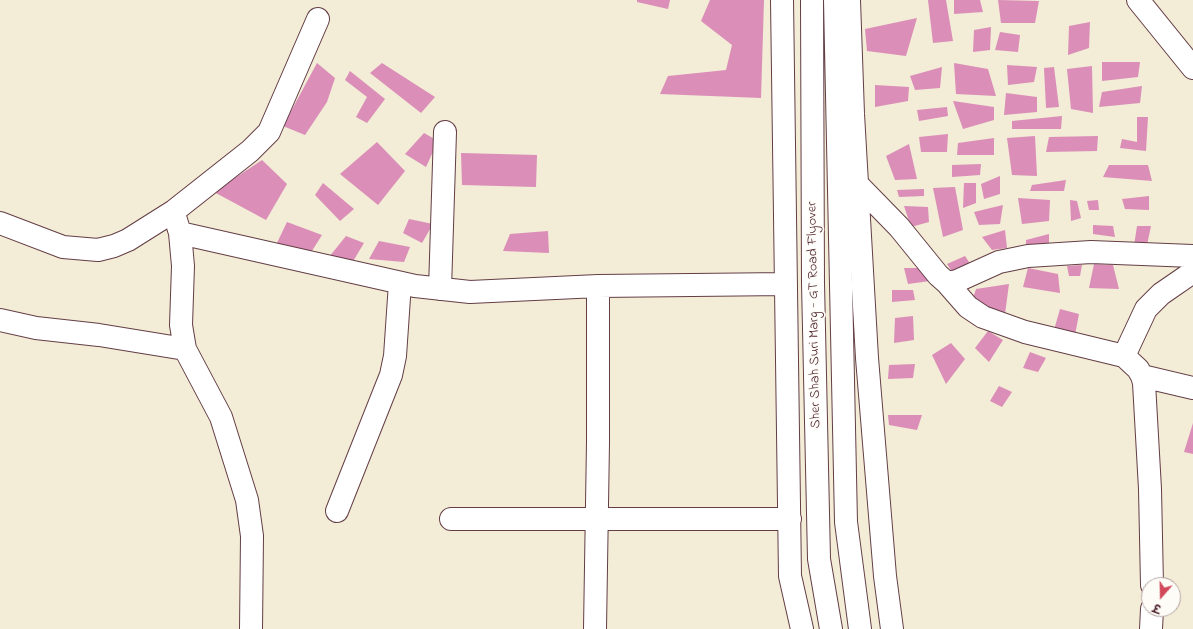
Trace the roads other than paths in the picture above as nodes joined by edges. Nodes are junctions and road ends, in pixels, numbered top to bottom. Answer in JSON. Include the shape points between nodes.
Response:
{"nodes":[{"id":1,"x":782,"y":0,"type":"edge"},
{"id":2,"x":812,"y":0,"type":"edge"},
{"id":3,"x":835,"y":0,"type":"edge"},
{"id":4,"x":849,"y":0,"type":"edge"},
{"id":5,"x":1138,"y":0,"type":"edge"},
{"id":6,"x":318,"y":19,"type":"dead end"},
{"id":7,"x":1193,"y":68,"type":"edge"},
{"id":8,"x":445,"y":132,"type":"dead end"},
{"id":9,"x":857,"y":184,"type":"junction"},
{"id":10,"x":174,"y":211,"type":"junction"},
{"id":11,"x":0,"y":223,"type":"edge"},
{"id":12,"x":180,"y":233,"type":"junction"},
{"id":13,"x":1193,"y":256,"type":"edge"},
{"id":14,"x":1193,"y":272,"type":"edge"},
{"id":15,"x":400,"y":282,"type":"junction"},
{"id":16,"x":947,"y":283,"type":"junction"},
{"id":17,"x":786,"y":284,"type":"junction"},
{"id":18,"x":598,"y":286,"type":"junction"},
{"id":19,"x":440,"y":289,"type":"junction"},
{"id":20,"x":0,"y":320,"type":"edge"},
{"id":21,"x":185,"y":349,"type":"junction"},
{"id":22,"x":1124,"y":356,"type":"junction"},
{"id":23,"x":1142,"y":376,"type":"junction"},
{"id":24,"x":1193,"y":388,"type":"edge"},
{"id":25,"x":337,"y":510,"type":"dead end"},
{"id":26,"x":450,"y":519,"type":"dead end"},
{"id":27,"x":597,"y":519,"type":"junction"},
{"id":28,"x":790,"y":519,"type":"junction"},
{"id":29,"x":1152,"y":577,"type":"edge"},
{"id":30,"x":1152,"y":617,"type":"edge"},
{"id":31,"x":251,"y":629,"type":"edge"},
{"id":32,"x":595,"y":629,"type":"edge"},
{"id":33,"x":802,"y":629,"type":"edge"},
{"id":34,"x":831,"y":629,"type":"edge"},
{"id":35,"x":860,"y":629,"type":"edge"},
{"id":36,"x":892,"y":629,"type":"edge"},
{"id":37,"x":1151,"y":629,"type":"edge"}],
"edges":[{"from":1,"to":17,"type":"street"},
{"from":2,"to":34,"type":"street","name":"Sher Shah Suri Marg - GT Road Flyover","via":[[813,282],[819,559]]},
{"from":3,"to":35,"type":"street","name":"Sher Shah Suri Marg - GT Road Flyover","via":[[846,522]]},
{"from":4,"to":9,"type":"street"},
{"from":5,"to":7,"type":"street"},
{"from":6,"to":10,"type":"street","via":[[269,132],[250,151]]},
{"from":8,"to":19,"type":"street"},
{"from":9,"to":16,"type":"street","via":[[899,227]]},
{"from":9,"to":36,"type":"street","via":[[867,358],[885,576]]},
{"from":10,"to":11,"type":"street","via":[[128,240],[98,250],[63,247]]},
{"from":10,"to":12,"type":"street"},
{"from":12,"to":15,"type":"street"},
{"from":12,"to":21,"type":"street","via":[[183,266],[181,325]]},
{"from":13,"to":16,"type":"street","via":[[1091,252],[1028,256],[999,262]]},
{"from":14,"to":22,"type":"street","via":[[1161,294],[1146,309]]},
{"from":15,"to":19,"type":"street"},
{"from":15,"to":25,"type":"street","via":[[395,356],[391,375]]},
{"from":16,"to":22,"type":"street","via":[[968,307],[995,321],[1025,332]]},
{"from":17,"to":18,"type":"street"},
{"from":17,"to":28,"type":"street"},
{"from":18,"to":19,"type":"street","via":[[470,292]]},
{"from":18,"to":27,"type":"street"},
{"from":20,"to":21,"type":"street","via":[[36,328]]},
{"from":21,"to":31,"type":"street","via":[[221,417],[248,500],[252,536]]},
{"from":22,"to":23,"type":"street"},
{"from":23,"to":24,"type":"street"},
{"from":23,"to":29,"type":"street","via":[[1150,490]]},
{"from":26,"to":27,"type":"street"},
{"from":27,"to":28,"type":"street"},
{"from":27,"to":32,"type":"street"},
{"from":28,"to":33,"type":"street","via":[[790,576]]},
{"from":30,"to":37,"type":"street"}]}
